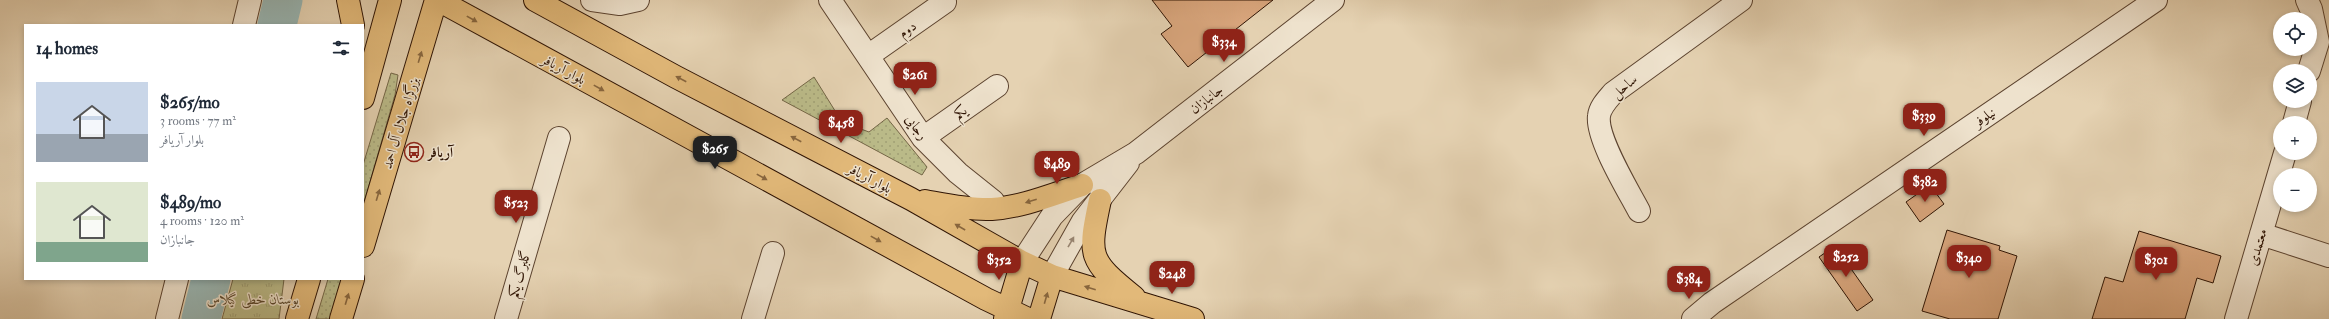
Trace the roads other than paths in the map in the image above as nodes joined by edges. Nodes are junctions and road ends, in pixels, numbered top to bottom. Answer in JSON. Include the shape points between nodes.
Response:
{"nodes":[{"id":1,"x":250,"y":0,"type":"edge"},
{"id":2,"x":348,"y":0,"type":"edge"},
{"id":3,"x":390,"y":0,"type":"edge"},
{"id":4,"x":437,"y":0,"type":"edge"},
{"id":5,"x":535,"y":0,"type":"edge"},
{"id":6,"x":592,"y":0,"type":"edge"},
{"id":7,"x":830,"y":0,"type":"edge"},
{"id":8,"x":1333,"y":0,"type":"edge"},
{"id":9,"x":1741,"y":0,"type":"edge"},
{"id":10,"x":2156,"y":0,"type":"edge"},
{"id":11,"x":2307,"y":0,"type":"edge"},
{"id":12,"x":629,"y":2,"type":"edge"},
{"id":13,"x":945,"y":2,"type":"dead end"},
{"id":14,"x":244,"y":24,"type":"edge"},
{"id":15,"x":353,"y":24,"type":"edge"},
{"id":16,"x":868,"y":56,"type":"junction"},
{"id":17,"x":2311,"y":64,"type":"edge"},
{"id":18,"x":997,"y":86,"type":"dead end"},
{"id":19,"x":364,"y":94,"type":"edge"},
{"id":20,"x":559,"y":138,"type":"dead end"},
{"id":21,"x":923,"y":138,"type":"junction"},
{"id":22,"x":1136,"y":153,"type":"junction"},
{"id":23,"x":2283,"y":160,"type":"edge"},
{"id":24,"x":1082,"y":185,"type":"junction"},
{"id":25,"x":911,"y":199,"type":"junction"},
{"id":26,"x":993,"y":200,"type":"dead end"},
{"id":27,"x":1100,"y":200,"type":"junction"},
{"id":28,"x":1639,"y":211,"type":"dead end"},
{"id":29,"x":2261,"y":234,"type":"junction"},
{"id":30,"x":364,"y":243,"type":"edge"},
{"id":31,"x":773,"y":252,"type":"dead end"},
{"id":32,"x":2329,"y":256,"type":"edge"},
{"id":33,"x":1022,"y":262,"type":"junction"},
{"id":34,"x":1052,"y":276,"type":"junction"},
{"id":35,"x":177,"y":280,"type":"edge"},
{"id":36,"x":309,"y":280,"type":"edge"},
{"id":37,"x":353,"y":280,"type":"edge"},
{"id":38,"x":1141,"y":303,"type":"junction"},
{"id":39,"x":1710,"y":311,"type":"edge"},
{"id":40,"x":1006,"y":315,"type":"edge"},
{"id":41,"x":167,"y":319,"type":"edge"},
{"id":42,"x":297,"y":319,"type":"edge"},
{"id":43,"x":341,"y":319,"type":"edge"},
{"id":44,"x":506,"y":319,"type":"edge"},
{"id":45,"x":753,"y":319,"type":"edge"},
{"id":46,"x":1028,"y":319,"type":"edge"},
{"id":47,"x":1039,"y":319,"type":"edge"},
{"id":48,"x":1193,"y":319,"type":"edge"},
{"id":49,"x":1693,"y":319,"type":"edge"},
{"id":50,"x":2236,"y":319,"type":"edge"}],
"edges":[{"from":1,"to":14,"type":"street"},
{"from":2,"to":15,"type":"main road"},
{"from":3,"to":19,"type":"main road"},
{"from":30,"to":4,"type":"main road","name":"بزرگراه جلال آل احمد","one_way":true},
{"from":4,"to":40,"type":"main road","name":"بلوار آریافر","one_way":true},
{"from":25,"to":5,"type":"main road","name":"بلوار آریافر","one_way":true,"via":[[676,77]]},
{"from":6,"to":12,"type":"street"},
{"from":7,"to":16,"type":"street","name":"رجایی"},
{"from":8,"to":22,"type":"street","name":"جانبازان"},
{"from":9,"to":28,"type":"street","name":"ساحل","via":[[1613,92],[1600,110],[1598,125],[1604,142]]},
{"from":10,"to":39,"type":"street","name":"نیلوفر"},
{"from":11,"to":17,"type":"street","via":[[2318,42]]},
{"from":13,"to":16,"type":"street","name":"دوم"},
{"from":16,"to":21,"type":"street","name":"رجایی"},
{"from":18,"to":21,"type":"street","name":"یکم"},
{"from":20,"to":44,"type":"street","name":"گلبرگ یکم"},
{"from":21,"to":26,"type":"street","name":"رجایی","via":[[958,173]]},
{"from":22,"to":24,"type":"street","name":"جانبازان"},
{"from":22,"to":27,"type":"street","name":"جانبازان"},
{"from":23,"to":29,"type":"street","name":"معتمدی"},
{"from":24,"to":25,"type":"main road","one_way":true,"via":[[1026,203],[992,209],[966,208]]},
{"from":24,"to":33,"type":"street","name":"جانبازان","via":[[1052,216]]},
{"from":33,"to":25,"type":"main road","name":"بلوار آریافر","one_way":true},
{"from":34,"to":27,"type":"street","name":"جانبازان","one_way":true,"via":[[1083,221]]},
{"from":27,"to":38,"type":"main road","via":[[1092,238],[1096,259],[1116,283]]},
{"from":29,"to":32,"type":"street"},
{"from":29,"to":50,"type":"street","name":"معتمدی"},
{"from":31,"to":45,"type":"street"},
{"from":33,"to":34,"type":"main road","name":"بلوار آریافر"},
{"from":33,"to":40,"type":"main road"},
{"from":38,"to":34,"type":"main road","name":"بلوار آریافر","one_way":true},
{"from":47,"to":34,"type":"main road","one_way":true},
{"from":35,"to":41,"type":"street"},
{"from":36,"to":42,"type":"main road"},
{"from":43,"to":37,"type":"main road","one_way":true},
{"from":38,"to":48,"type":"main road","name":"بلوار آریافر"},
{"from":39,"to":49,"type":"street","name":"نیلوفر"},
{"from":40,"to":46,"type":"main road","name":"بلوار آریافر"}]}
